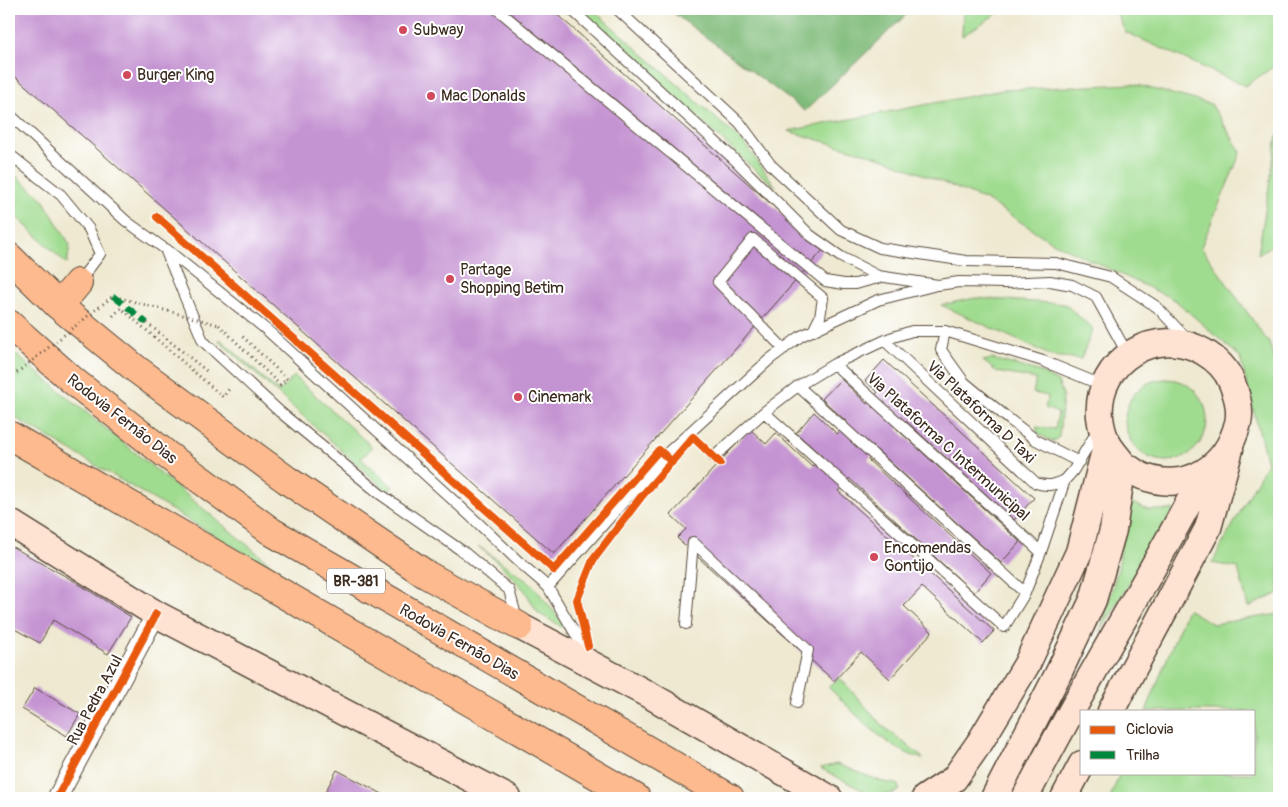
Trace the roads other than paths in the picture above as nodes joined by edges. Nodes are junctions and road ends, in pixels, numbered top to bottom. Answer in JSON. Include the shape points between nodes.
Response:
{"nodes":[{"id":1,"x":497,"y":9,"type":"edge"},
{"id":2,"x":571,"y":9,"type":"edge"},
{"id":3,"x":616,"y":9,"type":"edge"},
{"id":4,"x":9,"y":114,"type":"edge"},
{"id":5,"x":9,"y":154,"type":"edge"},
{"id":6,"x":165,"y":249,"type":"junction"},
{"id":7,"x":9,"y":257,"type":"edge"},
{"id":8,"x":882,"y":277,"type":"junction"},
{"id":9,"x":78,"y":283,"type":"joint"},
{"id":10,"x":938,"y":285,"type":"junction"},
{"id":11,"x":58,"y":306,"type":"junction"},
{"id":12,"x":9,"y":324,"type":"edge"},
{"id":13,"x":813,"y":331,"type":"junction"},
{"id":14,"x":945,"y":331,"type":"junction"},
{"id":15,"x":885,"y":341,"type":"junction"},
{"id":16,"x":1194,"y":346,"type":"junction"},
{"id":17,"x":784,"y":348,"type":"junction"},
{"id":18,"x":1128,"y":355,"type":"junction"},
{"id":19,"x":834,"y":364,"type":"junction"},
{"id":20,"x":798,"y":386,"type":"junction"},
{"id":21,"x":1104,"y":386,"type":"junction"},
{"id":22,"x":764,"y":412,"type":"junction"},
{"id":23,"x":1104,"y":434,"type":"junction"},
{"id":24,"x":9,"y":435,"type":"edge"},
{"id":25,"x":1232,"y":443,"type":"junction"},
{"id":26,"x":714,"y":457,"type":"dead end"},
{"id":27,"x":1079,"y":462,"type":"junction"},
{"id":28,"x":1123,"y":464,"type":"junction"},
{"id":29,"x":1206,"y":472,"type":"junction"},
{"id":30,"x":1065,"y":480,"type":"junction"},
{"id":31,"x":9,"y":522,"type":"edge"},
{"id":32,"x":1041,"y":552,"type":"junction"},
{"id":33,"x":548,"y":588,"type":"junction"},
{"id":34,"x":1025,"y":593,"type":"junction"},
{"id":35,"x":156,"y":614,"type":"junction"},
{"id":36,"x":686,"y":624,"type":"dead end"},
{"id":37,"x":519,"y":626,"type":"junction"},
{"id":38,"x":579,"y":657,"type":"junction"},
{"id":39,"x":797,"y":703,"type":"dead end"},
{"id":40,"x":1112,"y":710,"type":"edge"},
{"id":41,"x":1080,"y":768,"type":"edge"},
{"id":42,"x":57,"y":798,"type":"edge"},
{"id":43,"x":508,"y":798,"type":"edge"},
{"id":44,"x":636,"y":798,"type":"edge"},
{"id":45,"x":730,"y":798,"type":"edge"},
{"id":46,"x":829,"y":798,"type":"edge"},
{"id":47,"x":924,"y":798,"type":"edge"},
{"id":48,"x":994,"y":798,"type":"edge"},
{"id":49,"x":1025,"y":798,"type":"edge"},
{"id":50,"x":1064,"y":798,"type":"edge"}],
"edges":[{"from":1,"to":8,"type":"lane","via":[[825,281],[855,284]]},
{"from":2,"to":8,"type":"lane","via":[[734,159],[810,235],[841,256]]},
{"from":3,"to":16,"type":"lane","via":[[740,123],[771,165],[841,230],[880,248],[966,261],[1056,263],[1111,277],[1157,308]]},
{"from":4,"to":6,"type":"lane","via":[[126,221]]},
{"from":5,"to":9,"type":"lane","via":[[61,194],[89,229],[100,254]]},
{"from":6,"to":33,"type":"lane","via":[[268,331]]},
{"from":6,"to":37,"type":"lane","via":[[203,341],[280,412],[380,494],[465,553],[509,590]]},
{"from":7,"to":11,"type":"highway","number":"BR-381"},
{"from":8,"to":10,"type":"lane"},
{"from":9,"to":11,"type":"highway"},
{"from":10,"to":13,"type":"lane","via":[[878,300]]},
{"from":10,"to":18,"type":"lane","via":[[1050,281],[1072,285],[1096,297]]},
{"from":11,"to":37,"type":"highway","number":"BR-381","via":[[136,369],[287,480],[427,575]]},
{"from":12,"to":45,"type":"highway","name":"Rodovia Fernão Dias","number":"BR-381","via":[[72,380],[272,532]]},
{"from":13,"to":17,"type":"lane"},
{"from":13,"to":17,"type":"lane","via":[[820,317],[823,298],[753,239],[718,282]]},
{"from":14,"to":15,"type":"lane","via":[[912,331]]},
{"from":14,"to":21,"type":"lane","via":[[1043,361]]},
{"from":14,"to":27,"type":"lane","via":[[941,350],[964,382],[1036,440]]},
{"from":15,"to":19,"type":"lane"},
{"from":15,"to":30,"type":"lane","name":"Via Plataforma D Taxi","via":[[1036,483],[1047,486]]},
{"from":16,"to":18,"type":"main road","via":[[1160,342]]},
{"from":16,"to":25,"type":"main road","via":[[1214,358],[1229,376],[1238,398],[1239,421]]},
{"from":17,"to":33,"type":"lane","via":[[664,456]]},
{"from":18,"to":21,"type":"main road","via":[[1118,363]]},
{"from":19,"to":20,"type":"lane"},
{"from":19,"to":32,"type":"lane","name":"Via Plataforma C Intermunicipal"},
{"from":20,"to":22,"type":"lane"},
{"from":20,"to":34,"type":"lane"},
{"from":21,"to":23,"type":"main road","via":[[1101,399]]},
{"from":22,"to":26,"type":"lane"},
{"from":22,"to":34,"type":"lane","via":[[1004,627]]},
{"from":23,"to":27,"type":"lane"},
{"from":23,"to":28,"type":"main road"},
{"from":23,"to":47,"type":"main road","via":[[1079,552],[1027,664],[954,779]]},
{"from":24,"to":44,"type":"highway","number":"BR-381"},
{"from":25,"to":29,"type":"main road"},
{"from":25,"to":40,"type":"main road","via":[[1208,528]]},
{"from":27,"to":30,"type":"lane"},
{"from":28,"to":29,"type":"main road","via":[[1141,476],[1163,481],[1185,480]]},
{"from":28,"to":48,"type":"main road","via":[[1113,530],[1093,600]]},
{"from":29,"to":49,"type":"main road"},
{"from":30,"to":32,"type":"lane"},
{"from":31,"to":35,"type":"main road"},
{"from":32,"to":34,"type":"lane"},
{"from":33,"to":38,"type":"lane","via":[[579,640]]},
{"from":35,"to":42,"type":"street","name":"Rua Pedra Azul"},
{"from":35,"to":43,"type":"main road"},
{"from":36,"to":39,"type":"lane","via":[[693,542],[808,650]]},
{"from":37,"to":38,"type":"main road","number":"BR-381"},
{"from":38,"to":46,"type":"main road","number":"BR-381"},
{"from":41,"to":50,"type":"main road"}]}
